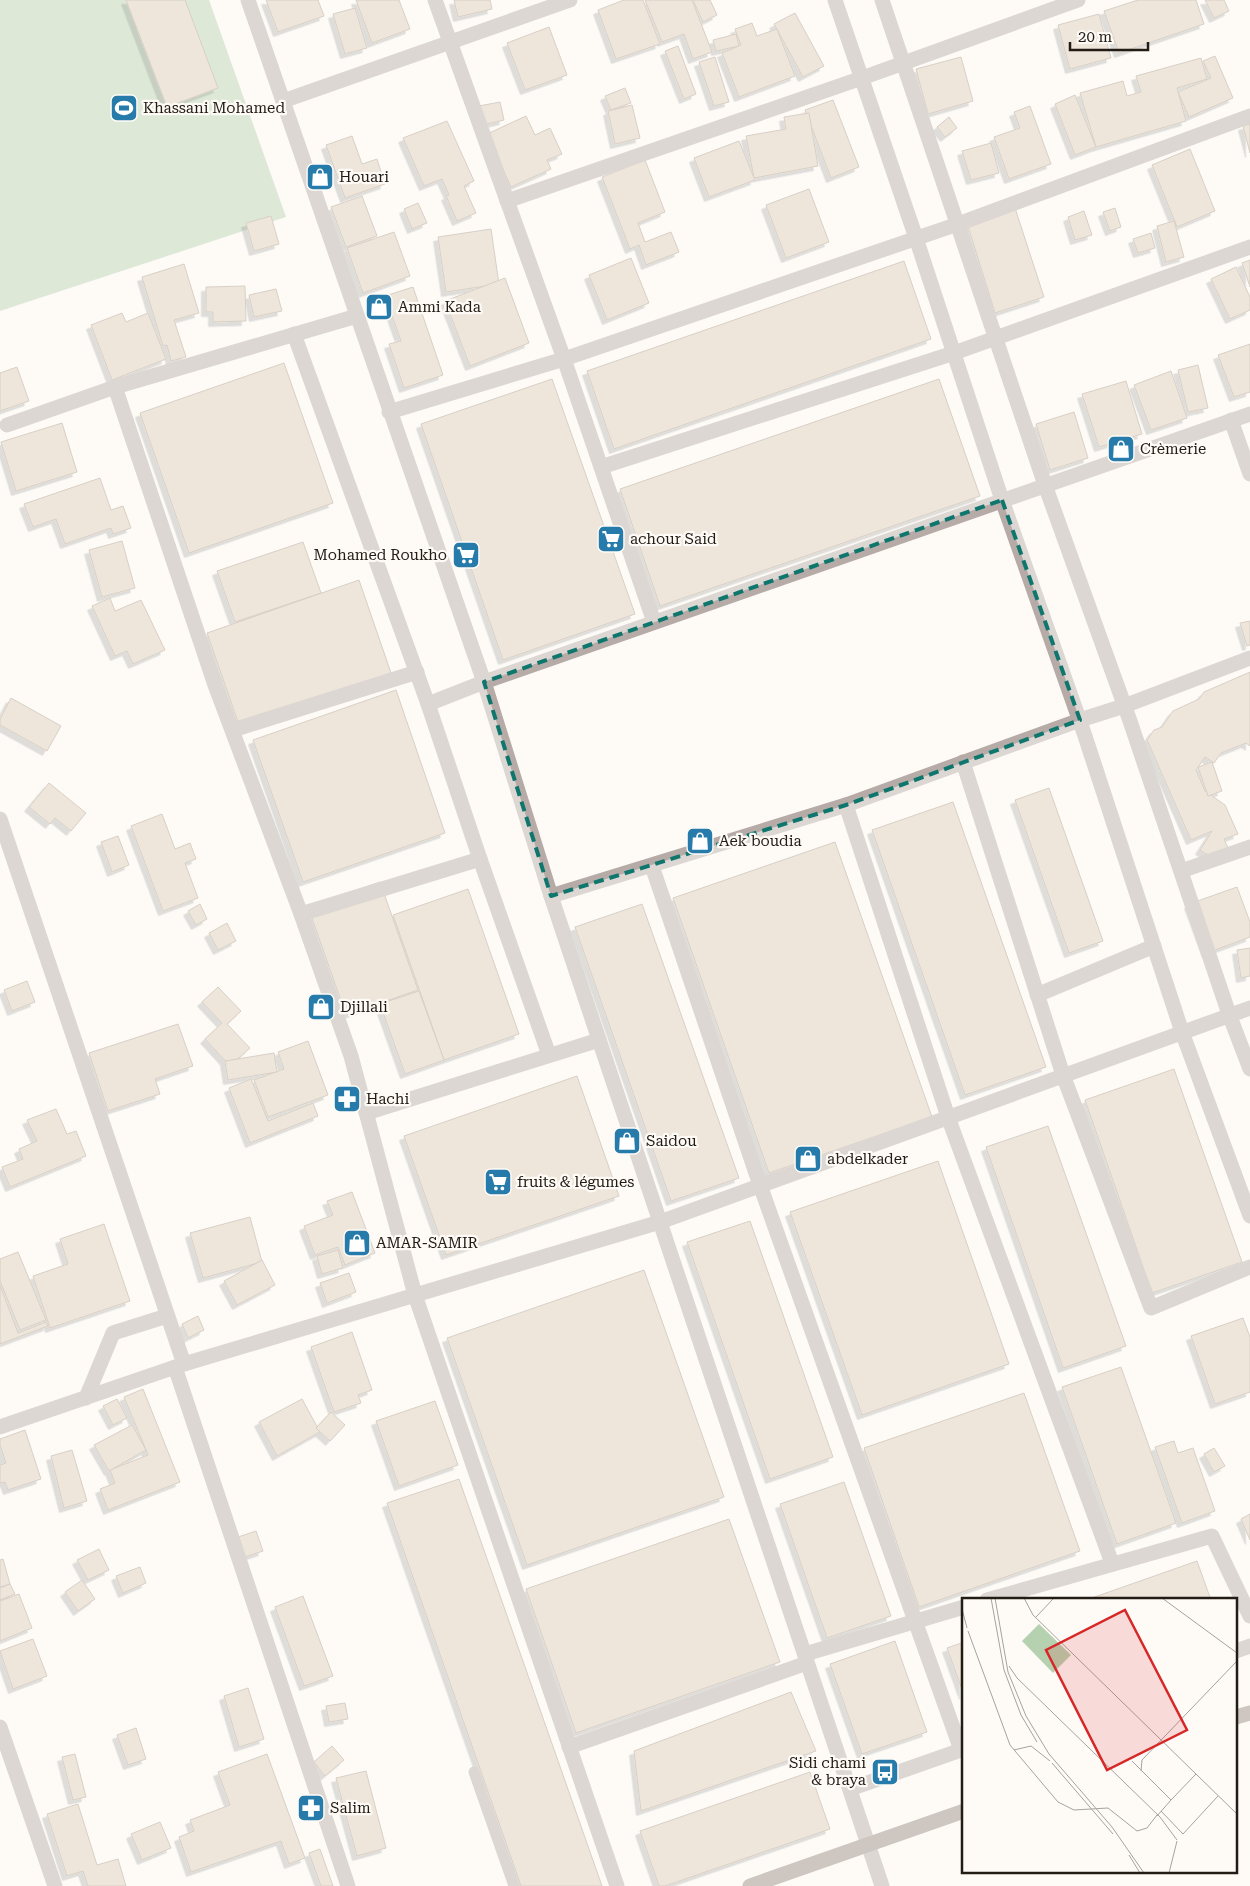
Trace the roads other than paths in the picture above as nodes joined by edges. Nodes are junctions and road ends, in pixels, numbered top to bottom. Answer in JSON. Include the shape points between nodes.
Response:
{"nodes":[{"id":1,"x":248,"y":0,"type":"edge"},
{"id":2,"x":435,"y":0,"type":"edge"},
{"id":3,"x":570,"y":0,"type":"edge"},
{"id":4,"x":835,"y":0,"type":"edge"},
{"id":5,"x":882,"y":0,"type":"edge"},
{"id":6,"x":1078,"y":0,"type":"edge"},
{"id":7,"x":449,"y":42,"type":"junction"},
{"id":8,"x":902,"y":63,"type":"junction"},
{"id":9,"x":862,"y":78,"type":"junction"},
{"id":10,"x":283,"y":101,"type":"junction"},
{"id":11,"x":1250,"y":116,"type":"edge"},
{"id":12,"x":507,"y":201,"type":"junction"},
{"id":13,"x":958,"y":224,"type":"junction"},
{"id":14,"x":916,"y":238,"type":"junction"},
{"id":15,"x":1250,"y":247,"type":"edge"},
{"id":16,"x":357,"y":316,"type":"junction"},
{"id":17,"x":294,"y":334,"type":"junction"},
{"id":18,"x":996,"y":337,"type":"junction"},
{"id":19,"x":954,"y":353,"type":"junction"},
{"id":20,"x":564,"y":359,"type":"junction"},
{"id":21,"x":115,"y":387,"type":"junction"},
{"id":22,"x":389,"y":412,"type":"junction"},
{"id":23,"x":1250,"y":414,"type":"edge"},
{"id":24,"x":1232,"y":420,"type":"junction"},
{"id":25,"x":7,"y":425,"type":"dead end"},
{"id":26,"x":601,"y":467,"type":"junction"},
{"id":27,"x":1250,"y":474,"type":"edge"},
{"id":28,"x":1046,"y":485,"type":"junction"},
{"id":29,"x":1002,"y":500,"type":"junction"},
{"id":30,"x":654,"y":622,"type":"junction"},
{"id":31,"x":1250,"y":658,"type":"edge"},
{"id":32,"x":417,"y":672,"type":"junction"},
{"id":33,"x":484,"y":682,"type":"junction"},
{"id":34,"x":428,"y":704,"type":"junction"},
{"id":35,"x":1124,"y":706,"type":"junction"},
{"id":36,"x":1080,"y":720,"type":"junction"},
{"id":37,"x":233,"y":730,"type":"junction"},
{"id":38,"x":963,"y":762,"type":"junction"},
{"id":39,"x":846,"y":805,"type":"junction"},
{"id":40,"x":0,"y":819,"type":"edge"},
{"id":41,"x":1250,"y":846,"type":"edge"},
{"id":42,"x":480,"y":859,"type":"junction"},
{"id":43,"x":652,"y":866,"type":"junction"},
{"id":44,"x":1181,"y":871,"type":"junction"},
{"id":45,"x":551,"y":896,"type":"junction"},
{"id":46,"x":301,"y":914,"type":"junction"},
{"id":47,"x":1154,"y":946,"type":"junction"},
{"id":48,"x":1037,"y":994,"type":"junction"},
{"id":49,"x":1250,"y":1008,"type":"edge"},
{"id":50,"x":1229,"y":1014,"type":"junction"},
{"id":51,"x":1182,"y":1032,"type":"junction"},
{"id":52,"x":599,"y":1040,"type":"junction"},
{"id":53,"x":549,"y":1055,"type":"junction"},
{"id":54,"x":1250,"y":1070,"type":"edge"},
{"id":55,"x":1062,"y":1076,"type":"junction"},
{"id":56,"x":366,"y":1113,"type":"junction"},
{"id":57,"x":948,"y":1117,"type":"junction"},
{"id":58,"x":760,"y":1185,"type":"junction"},
{"id":59,"x":1250,"y":1216,"type":"edge"},
{"id":60,"x":660,"y":1222,"type":"junction"},
{"id":61,"x":1250,"y":1267,"type":"edge"},
{"id":62,"x":415,"y":1295,"type":"junction"},
{"id":63,"x":167,"y":1316,"type":"junction"},
{"id":64,"x":179,"y":1366,"type":"junction"},
{"id":65,"x":86,"y":1398,"type":"junction"},
{"id":66,"x":0,"y":1427,"type":"edge"},
{"id":67,"x":1112,"y":1563,"type":"junction"},
{"id":68,"x":994,"y":1598,"type":"edge"},
{"id":69,"x":962,"y":1608,"type":"edge"},
{"id":70,"x":1250,"y":1616,"type":"edge"},
{"id":71,"x":915,"y":1621,"type":"junction"},
{"id":72,"x":1250,"y":1646,"type":"edge"},
{"id":73,"x":1238,"y":1650,"type":"edge"},
{"id":74,"x":806,"y":1658,"type":"junction"},
{"id":75,"x":1250,"y":1713,"type":"edge"},
{"id":76,"x":1238,"y":1717,"type":"edge"},
{"id":77,"x":0,"y":1727,"type":"edge"},
{"id":78,"x":569,"y":1747,"type":"junction"},
{"id":79,"x":962,"y":1749,"type":"edge"},
{"id":80,"x":474,"y":1772,"type":"dead end"},
{"id":81,"x":850,"y":1789,"type":"junction"},
{"id":82,"x":962,"y":1812,"type":"edge"},
{"id":83,"x":868,"y":1844,"type":"junction"},
{"id":84,"x":55,"y":1886,"type":"edge"},
{"id":85,"x":348,"y":1886,"type":"edge"},
{"id":86,"x":514,"y":1886,"type":"edge"},
{"id":87,"x":617,"y":1886,"type":"edge"},
{"id":88,"x":750,"y":1886,"type":"edge"},
{"id":89,"x":882,"y":1886,"type":"edge"}],
"edges":[{"from":1,"to":10,"type":"street"},
{"from":2,"to":7,"type":"street"},
{"from":3,"to":7,"type":"street"},
{"from":4,"to":9,"type":"street"},
{"from":5,"to":8,"type":"street"},
{"from":6,"to":8,"type":"street"},
{"from":7,"to":10,"type":"street"},
{"from":7,"to":12,"type":"street"},
{"from":8,"to":9,"type":"street"},
{"from":8,"to":13,"type":"street"},
{"from":9,"to":12,"type":"street"},
{"from":9,"to":14,"type":"street"},
{"from":10,"to":16,"type":"street"},
{"from":11,"to":13,"type":"street"},
{"from":12,"to":20,"type":"street"},
{"from":13,"to":14,"type":"street"},
{"from":13,"to":18,"type":"street"},
{"from":14,"to":19,"type":"street"},
{"from":14,"to":20,"type":"street"},
{"from":15,"to":18,"type":"street"},
{"from":16,"to":17,"type":"street"},
{"from":16,"to":22,"type":"street"},
{"from":17,"to":21,"type":"street"},
{"from":17,"to":32,"type":"street"},
{"from":18,"to":19,"type":"street"},
{"from":18,"to":28,"type":"street"},
{"from":19,"to":26,"type":"street"},
{"from":19,"to":29,"type":"street"},
{"from":20,"to":22,"type":"street"},
{"from":20,"to":26,"type":"street"},
{"from":21,"to":25,"type":"street"},
{"from":21,"to":37,"type":"street"},
{"from":22,"to":33,"type":"street"},
{"from":23,"to":24,"type":"street"},
{"from":24,"to":27,"type":"street"},
{"from":24,"to":28,"type":"street"},
{"from":26,"to":30,"type":"street"},
{"from":28,"to":29,"type":"street"},
{"from":28,"to":35,"type":"street"},
{"from":29,"to":30,"type":"street"},
{"from":29,"to":36,"type":"street"},
{"from":30,"to":33,"type":"street"},
{"from":31,"to":35,"type":"street"},
{"from":32,"to":34,"type":"street"},
{"from":32,"to":37,"type":"street"},
{"from":33,"to":34,"type":"street"},
{"from":33,"to":45,"type":"street"},
{"from":34,"to":42,"type":"street"},
{"from":35,"to":36,"type":"street"},
{"from":35,"to":44,"type":"street"},
{"from":36,"to":38,"type":"street"},
{"from":36,"to":47,"type":"street"},
{"from":37,"to":46,"type":"street"},
{"from":38,"to":39,"type":"street"},
{"from":38,"to":48,"type":"street"},
{"from":39,"to":43,"type":"street"},
{"from":39,"to":57,"type":"street"},
{"from":40,"to":63,"type":"street"},
{"from":41,"to":44,"type":"street"},
{"from":42,"to":46,"type":"street"},
{"from":42,"to":53,"type":"street"},
{"from":43,"to":45,"type":"street"},
{"from":43,"to":58,"type":"street"},
{"from":44,"to":50,"type":"street"},
{"from":45,"to":52,"type":"street"},
{"from":46,"to":56,"type":"street"},
{"from":47,"to":48,"type":"street"},
{"from":47,"to":51,"type":"street"},
{"from":48,"to":55,"type":"street"},
{"from":49,"to":50,"type":"street"},
{"from":50,"to":51,"type":"street"},
{"from":50,"to":54,"type":"street"},
{"from":51,"to":55,"type":"street"},
{"from":51,"to":59,"type":"street"},
{"from":52,"to":53,"type":"street"},
{"from":52,"to":60,"type":"street"},
{"from":53,"to":56,"type":"street"},
{"from":55,"to":57,"type":"street"},
{"from":55,"to":61,"type":"street","via":[[1151,1308]]},
{"from":56,"to":62,"type":"street"},
{"from":57,"to":58,"type":"street"},
{"from":57,"to":67,"type":"street"},
{"from":58,"to":60,"type":"street"},
{"from":58,"to":71,"type":"street"},
{"from":60,"to":62,"type":"street"},
{"from":60,"to":74,"type":"street"},
{"from":62,"to":64,"type":"street"},
{"from":62,"to":78,"type":"street"},
{"from":63,"to":64,"type":"street"},
{"from":63,"to":65,"type":"street","via":[[113,1333]]},
{"from":64,"to":65,"type":"street"},
{"from":64,"to":85,"type":"street"},
{"from":65,"to":66,"type":"street"},
{"from":67,"to":68,"type":"street"},
{"from":67,"to":70,"type":"street","via":[[1212,1536]]},
{"from":69,"to":71,"type":"street"},
{"from":71,"to":74,"type":"street"},
{"from":71,"to":79,"type":"street"},
{"from":72,"to":73,"type":"street"},
{"from":74,"to":78,"type":"street"},
{"from":74,"to":81,"type":"street"},
{"from":75,"to":76,"type":"main road"},
{"from":77,"to":84,"type":"street"},
{"from":78,"to":87,"type":"street"},
{"from":79,"to":81,"type":"street"},
{"from":80,"to":86,"type":"lane"},
{"from":81,"to":83,"type":"street"},
{"from":82,"to":83,"type":"main road"},
{"from":83,"to":88,"type":"main road"},
{"from":83,"to":89,"type":"street"}]}
